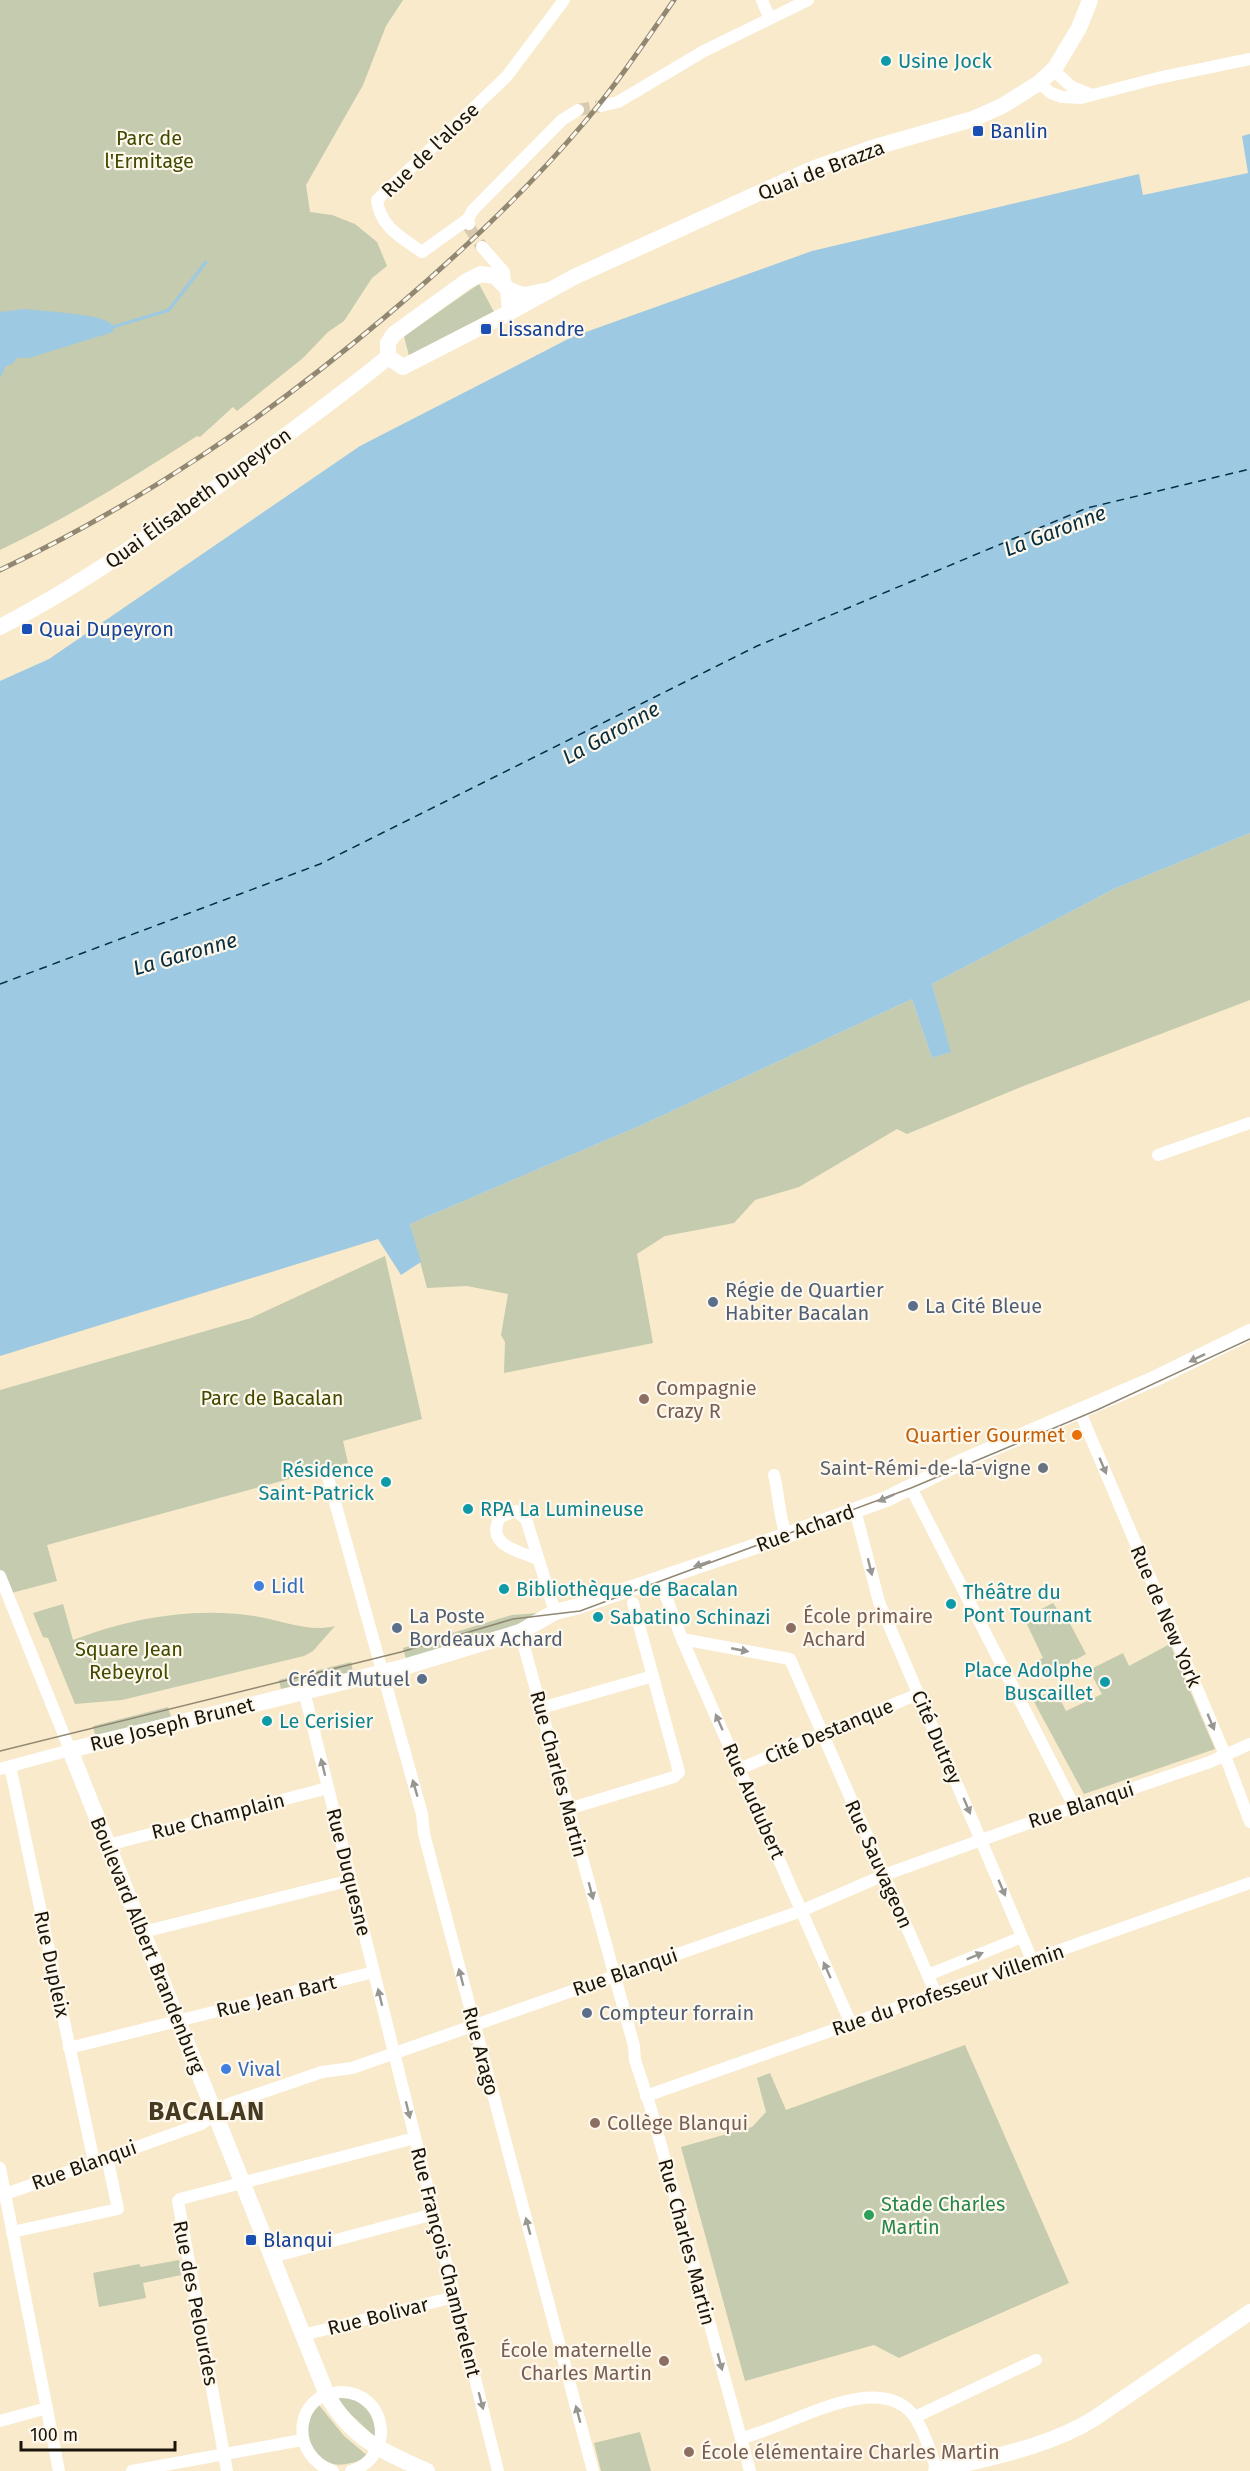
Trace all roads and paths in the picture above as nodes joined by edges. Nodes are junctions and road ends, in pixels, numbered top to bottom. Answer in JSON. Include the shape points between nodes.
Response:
{"nodes":[{"id":1,"x":564,"y":0,"type":"edge"},
{"id":2,"x":762,"y":0,"type":"edge"},
{"id":3,"x":808,"y":0,"type":"edge"},
{"id":4,"x":1090,"y":0,"type":"edge"},
{"id":5,"x":769,"y":17,"type":"junction"},
{"id":6,"x":1250,"y":59,"type":"edge"},
{"id":7,"x":1053,"y":70,"type":"junction"},
{"id":8,"x":1040,"y":83,"type":"junction"},
{"id":9,"x":1091,"y":94,"type":"junction"},
{"id":10,"x":601,"y":106,"type":"tunnel mouth"},
{"id":11,"x":578,"y":110,"type":"tunnel mouth"},
{"id":12,"x":481,"y":274,"type":"junction"},
{"id":13,"x":507,"y":287,"type":"junction"},
{"id":14,"x":552,"y":289,"type":"junction"},
{"id":15,"x":510,"y":312,"type":"junction"},
{"id":16,"x":388,"y":357,"type":"junction"},
{"id":17,"x":0,"y":627,"type":"edge"},
{"id":18,"x":1250,"y":1123,"type":"edge"},
{"id":19,"x":1158,"y":1155,"type":"dead end"},
{"id":20,"x":1250,"y":1332,"type":"edge"},
{"id":21,"x":1080,"y":1412,"type":"junction"},
{"id":22,"x":326,"y":1470,"type":"dead end"},
{"id":23,"x":774,"y":1475,"type":"dead end"},
{"id":24,"x":910,"y":1486,"type":"junction"},
{"id":25,"x":855,"y":1510,"type":"junction"},
{"id":26,"x":786,"y":1535,"type":"junction"},
{"id":27,"x":538,"y":1559,"type":"dead end"},
{"id":28,"x":0,"y":1576,"type":"edge"},
{"id":29,"x":659,"y":1578,"type":"junction"},
{"id":30,"x":633,"y":1603,"type":"dead end"},
{"id":31,"x":555,"y":1612,"type":"junction"},
{"id":32,"x":520,"y":1632,"type":"junction"},
{"id":33,"x":682,"y":1638,"type":"junction"},
{"id":34,"x":382,"y":1672,"type":"junction"},
{"id":35,"x":653,"y":1676,"type":"junction"},
{"id":36,"x":344,"y":1681,"type":"joint"},
{"id":37,"x":304,"y":1691,"type":"junction"},
{"id":38,"x":918,"y":1694,"type":"junction"},
{"id":39,"x":541,"y":1708,"type":"junction"},
{"id":40,"x":823,"y":1734,"type":"junction"},
{"id":41,"x":1250,"y":1744,"type":"edge"},
{"id":42,"x":70,"y":1750,"type":"junction"},
{"id":43,"x":1224,"y":1754,"type":"junction"},
{"id":44,"x":5,"y":1767,"type":"edge"},
{"id":45,"x":739,"y":1769,"type":"junction"},
{"id":46,"x":328,"y":1788,"type":"junction"},
{"id":47,"x":1075,"y":1808,"type":"junction"},
{"id":48,"x":568,"y":1809,"type":"junction"},
{"id":49,"x":1250,"y":1822,"type":"edge"},
{"id":50,"x":981,"y":1840,"type":"junction"},
{"id":51,"x":108,"y":1845,"type":"junction"},
{"id":52,"x":884,"y":1875,"type":"junction"},
{"id":53,"x":351,"y":1880,"type":"junction"},
{"id":54,"x":1250,"y":1883,"type":"edge"},
{"id":55,"x":801,"y":1911,"type":"junction"},
{"id":56,"x":143,"y":1932,"type":"junction"},
{"id":57,"x":1022,"y":1937,"type":"junction"},
{"id":58,"x":1032,"y":1960,"type":"junction"},
{"id":59,"x":374,"y":1972,"type":"junction"},
{"id":60,"x":928,"y":1975,"type":"junction"},
{"id":61,"x":614,"y":1976,"type":"junction"},
{"id":62,"x":936,"y":1994,"type":"junction"},
{"id":63,"x":178,"y":2021,"type":"junction"},
{"id":64,"x":851,"y":2024,"type":"junction"},
{"id":65,"x":474,"y":2025,"type":"junction"},
{"id":66,"x":69,"y":2048,"type":"junction"},
{"id":67,"x":394,"y":2053,"type":"junction"},
{"id":68,"x":646,"y":2096,"type":"junction"},
{"id":69,"x":215,"y":2115,"type":"junction"},
{"id":70,"x":415,"y":2138,"type":"junction"},
{"id":71,"x":107,"y":2157,"type":"junction"},
{"id":72,"x":94,"y":2162,"type":"junction"},
{"id":73,"x":0,"y":2168,"type":"edge"},
{"id":74,"x":242,"y":2182,"type":"junction"},
{"id":75,"x":3,"y":2195,"type":"edge"},
{"id":76,"x":434,"y":2214,"type":"junction"},
{"id":77,"x":12,"y":2232,"type":"junction"},
{"id":78,"x":272,"y":2257,"type":"junction"},
{"id":79,"x":454,"y":2298,"type":"junction"},
{"id":80,"x":1250,"y":2312,"type":"edge"},
{"id":81,"x":303,"y":2335,"type":"junction"},
{"id":82,"x":1035,"y":2360,"type":"dead end"},
{"id":83,"x":327,"y":2395,"type":"junction"},
{"id":84,"x":47,"y":2408,"type":"junction"},
{"id":85,"x":915,"y":2417,"type":"junction"},
{"id":86,"x":0,"y":2421,"type":"edge"},
{"id":87,"x":741,"y":2438,"type":"junction"},
{"id":88,"x":302,"y":2440,"type":"junction"},
{"id":89,"x":378,"y":2449,"type":"junction"},
{"id":90,"x":224,"y":2455,"type":"junction"},
{"id":91,"x":59,"y":2471,"type":"edge"},
{"id":92,"x":132,"y":2471,"type":"edge"},
{"id":93,"x":227,"y":2471,"type":"edge"},
{"id":94,"x":333,"y":2471,"type":"edge"},
{"id":95,"x":351,"y":2471,"type":"edge"},
{"id":96,"x":427,"y":2471,"type":"edge"},
{"id":97,"x":498,"y":2471,"type":"edge"},
{"id":98,"x":593,"y":2471,"type":"edge"},
{"id":99,"x":750,"y":2471,"type":"edge"},
{"id":100,"x":936,"y":2471,"type":"edge"}],
"edges":[{"from":1,"to":11,"type":"street","name":"Rue de l'alose","via":[[507,76],[378,201],[379,214],[394,232],[422,252],[469,223],[473,210],[562,120]]},
{"from":2,"to":5,"type":"street"},
{"from":3,"to":5,"type":"street"},
{"from":4,"to":7,"type":"street","name":"Quai de Brazza","via":[[1080,28]]},
{"from":5,"to":10,"type":"street","via":[[618,102]]},
{"from":6,"to":9,"type":"street"},
{"from":7,"to":8,"type":"street","name":"Quai de Brazza"},
{"from":7,"to":9,"type":"street","via":[[1072,87]]},
{"from":8,"to":9,"type":"street","via":[[1062,97]]},
{"from":8,"to":14,"type":"street","name":"Quai de Brazza","via":[[973,120],[812,169]]},
{"from":12,"to":13,"type":"street","name":"Quai de Brazza","via":[[495,276]]},
{"from":12,"to":13,"type":"street","via":[[488,265],[485,250],[504,272]]},
{"from":12,"to":16,"type":"street","via":[[394,334],[388,343]]},
{"from":13,"to":14,"type":"street","name":"Quai de Brazza","via":[[525,295]]},
{"from":13,"to":15,"type":"street"},
{"from":14,"to":15,"type":"street","name":"Quai de Brazza"},
{"from":15,"to":16,"type":"street","name":"Quai de Brazza","via":[[404,367]]},
{"from":16,"to":17,"type":"street","name":"Quai Élisabeth Dupeyron","via":[[198,502],[54,598]]},
{"from":18,"to":19,"type":"street"},
{"from":20,"to":21,"type":"street","name":"Rue Achard","one_way":true},
{"from":21,"to":24,"type":"street","name":"Rue Achard"},
{"from":21,"to":43,"type":"street","name":"Rue de New York","one_way":true},
{"from":22,"to":34,"type":"street","name":"Rue Arago"},
{"from":23,"to":26,"type":"street"},
{"from":24,"to":25,"type":"street","name":"Rue Achard","one_way":true},
{"from":24,"to":47,"type":"street"},
{"from":25,"to":26,"type":"street","name":"Rue Achard"},
{"from":25,"to":38,"type":"street","name":"Cité Dutrey","one_way":true,"via":[[879,1602]]},
{"from":26,"to":29,"type":"street","name":"Rue Achard","one_way":true},
{"from":27,"to":31,"type":"street"},
{"from":28,"to":42,"type":"street","name":"Boulevard Albert Brandenburg"},
{"from":29,"to":31,"type":"street","name":"Rue Achard"},
{"from":29,"to":33,"type":"street","name":"Rue Audubert"},
{"from":30,"to":35,"type":"street"},
{"from":31,"to":32,"type":"street","name":"Rue Achard"},
{"from":32,"to":34,"type":"street","name":"Rue Achard"},
{"from":32,"to":39,"type":"street","name":"Rue Charles Martin"},
{"from":33,"to":40,"type":"street","name":"Rue Sauvageon","one_way":true,"via":[[790,1659]]},
{"from":45,"to":33,"type":"street","name":"Rue Audubert","one_way":true},
{"from":34,"to":36,"type":"street","name":"Rue Achard"},
{"from":65,"to":34,"type":"street","name":"Rue Arago","one_way":true},
{"from":35,"to":39,"type":"street"},
{"from":35,"to":48,"type":"street","via":[[679,1772],[674,1777]]},
{"from":36,"to":37,"type":"street","name":"Rue Joseph Brunet"},
{"from":37,"to":42,"type":"street","name":"Rue Joseph Brunet"},
{"from":46,"to":37,"type":"street","name":"Rue Duquesne","one_way":true},
{"from":38,"to":40,"type":"street","name":"Cité Destanque"},
{"from":38,"to":50,"type":"street","name":"Cité Dutrey","one_way":true},
{"from":39,"to":48,"type":"street","name":"Rue Charles Martin"},
{"from":40,"to":45,"type":"street","name":"Cité Destanque"},
{"from":40,"to":52,"type":"street","name":"Rue Sauvageon"},
{"from":41,"to":43,"type":"street","name":"Rue Blanqui"},
{"from":42,"to":44,"type":"street","name":"Rue Joseph Brunet"},
{"from":42,"to":51,"type":"street","name":"Boulevard Albert Brandenburg"},
{"from":43,"to":47,"type":"street","name":"Rue Blanqui"},
{"from":43,"to":49,"type":"street","name":"Rue de New York"},
{"from":44,"to":66,"type":"street","name":"Rue Dupleix"},
{"from":45,"to":55,"type":"street","name":"Rue Audubert"},
{"from":46,"to":51,"type":"street","name":"Rue Champlain"},
{"from":46,"to":53,"type":"street","name":"Rue Duquesne"},
{"from":47,"to":50,"type":"street","name":"Rue Blanqui"},
{"from":48,"to":61,"type":"street","name":"Rue Charles Martin","one_way":true},
{"from":50,"to":52,"type":"street","name":"Rue Blanqui"},
{"from":50,"to":57,"type":"street","name":"Cité Dutrey","one_way":true},
{"from":51,"to":56,"type":"street","name":"Boulevard Albert Brandenburg"},
{"from":52,"to":55,"type":"street","name":"Rue Blanqui"},
{"from":52,"to":60,"type":"street","name":"Rue Sauvageon"},
{"from":53,"to":56,"type":"street"},
{"from":53,"to":59,"type":"street","name":"Rue Duquesne"},
{"from":54,"to":58,"type":"street","name":"Rue du Professeur Villemin"},
{"from":55,"to":61,"type":"street","name":"Rue Blanqui"},
{"from":64,"to":55,"type":"street","name":"Rue Audubert","one_way":true},
{"from":56,"to":63,"type":"street","name":"Boulevard Albert Brandenburg"},
{"from":57,"to":58,"type":"street","name":"Cité Dutrey"},
{"from":60,"to":57,"type":"street","one_way":true},
{"from":58,"to":62,"type":"street","name":"Rue du Professeur Villemin"},
{"from":59,"to":63,"type":"street","name":"Rue Jean Bart"},
{"from":67,"to":59,"type":"street","name":"Rue Duquesne","one_way":true},
{"from":60,"to":62,"type":"street","name":"Rue Sauvageon"},
{"from":61,"to":65,"type":"street","name":"Rue Blanqui"},
{"from":61,"to":68,"type":"street","name":"Rue Charles Martin"},
{"from":62,"to":64,"type":"street","name":"Rue du Professeur Villemin"},
{"from":63,"to":66,"type":"street","name":"Rue Jean Bart"},
{"from":63,"to":69,"type":"street","name":"Boulevard Albert Brandenburg"},
{"from":64,"to":68,"type":"street","name":"Rue du Professeur Villemin"},
{"from":65,"to":67,"type":"street","name":"Rue Blanqui"},
{"from":98,"to":65,"type":"street","name":"Rue Arago","one_way":true},
{"from":66,"to":72,"type":"street","name":"Rue Dupleix"},
{"from":67,"to":69,"type":"street","name":"Rue Blanqui","via":[[352,2068],[322,2072],[229,2104]]},
{"from":67,"to":70,"type":"street","name":"Rue François Chambrelent","one_way":true},
{"from":68,"to":87,"type":"street","name":"Rue Charles Martin","one_way":true},
{"from":69,"to":71,"type":"street","name":"Rue Blanqui","via":[[201,2124]]},
{"from":69,"to":74,"type":"street","name":"Boulevard Albert Brandenburg"},
{"from":70,"to":74,"type":"street"},
{"from":70,"to":76,"type":"street","name":"Rue François Chambrelent"},
{"from":71,"to":72,"type":"street","name":"Rue Blanqui"},
{"from":71,"to":77,"type":"street","via":[[118,2209]]},
{"from":72,"to":75,"type":"street","name":"Rue Blanqui"},
{"from":73,"to":75,"type":"street"},
{"from":74,"to":78,"type":"street","name":"Boulevard Albert Brandenburg"},
{"from":74,"to":90,"type":"street","name":"Rue des Pelourdes","via":[[180,2199],[178,2205]]},
{"from":75,"to":77,"type":"street"},
{"from":76,"to":78,"type":"street"},
{"from":76,"to":79,"type":"street","name":"Rue François Chambrelent"},
{"from":77,"to":84,"type":"street"},
{"from":78,"to":81,"type":"street","name":"Boulevard Albert Brandenburg"},
{"from":79,"to":81,"type":"street","name":"Rue Bolivar"},
{"from":79,"to":97,"type":"street","name":"Rue François Chambrelent","one_way":true},
{"from":80,"to":100,"type":"street","via":[[1070,2433]]},
{"from":81,"to":83,"type":"street","name":"Boulevard Albert Brandenburg"},
{"from":82,"to":85,"type":"street"},
{"from":83,"to":88,"type":"street","via":[[308,2410]]},
{"from":83,"to":89,"type":"street","name":"Boulevard Albert Brandenburg","via":[[348,2426]]},
{"from":83,"to":89,"type":"street","via":[[352,2394],[373,2408],[382,2432]]},
{"from":84,"to":86,"type":"street"},
{"from":84,"to":91,"type":"street"},
{"from":85,"to":87,"type":"street","via":[[892,2400],[872,2396],[852,2399]]},
{"from":85,"to":100,"type":"street"},
{"from":87,"to":99,"type":"street","name":"Rue Charles Martin"},
{"from":88,"to":90,"type":"street"},
{"from":88,"to":94,"type":"street","via":[[310,2457]]},
{"from":89,"to":95,"type":"street","via":[[365,2464]]},
{"from":89,"to":96,"type":"street","name":"Boulevard Albert Brandenburg"},
{"from":90,"to":92,"type":"street"},
{"from":90,"to":93,"type":"street","name":"Rue des Pelourdes"}]}
